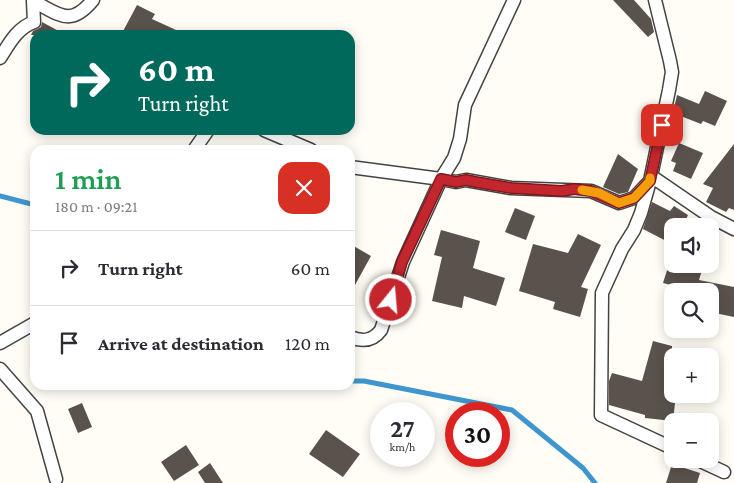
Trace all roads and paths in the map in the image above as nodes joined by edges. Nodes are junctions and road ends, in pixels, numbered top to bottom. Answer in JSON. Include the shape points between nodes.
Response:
{"nodes":[{"id":1,"x":33,"y":0,"type":"edge"},
{"id":2,"x":93,"y":0,"type":"edge"},
{"id":3,"x":514,"y":0,"type":"edge"},
{"id":4,"x":655,"y":0,"type":"edge"},
{"id":5,"x":0,"y":58,"type":"edge"},
{"id":6,"x":276,"y":135,"type":"edge"},
{"id":7,"x":299,"y":145,"type":"edge"},
{"id":8,"x":355,"y":168,"type":"edge"},
{"id":9,"x":441,"y":179,"type":"junction"},
{"id":10,"x":650,"y":179,"type":"junction"},
{"id":11,"x":734,"y":229,"type":"edge"},
{"id":12,"x":30,"y":326,"type":"edge"},
{"id":13,"x":355,"y":338,"type":"edge"},
{"id":14,"x":0,"y":342,"type":"edge"},
{"id":15,"x":0,"y":369,"type":"edge"},
{"id":16,"x":664,"y":444,"type":"edge"},
{"id":17,"x":715,"y":468,"type":"edge"},
{"id":18,"x":724,"y":472,"type":"dead end"},
{"id":19,"x":56,"y":479,"type":"dead end"}],
"edges":[{"from":1,"to":2,"type":"street","via":[[62,16],[80,14]]},
{"from":1,"to":5,"type":"street","via":[[34,22],[15,35]]},
{"from":3,"to":9,"type":"street","via":[[465,105],[454,158]]},
{"from":4,"to":10,"type":"street","via":[[672,72]]},
{"from":6,"to":7,"type":"street"},
{"from":8,"to":9,"type":"street"},
{"from":9,"to":10,"type":"street","via":[[511,188],[591,191],[619,203],[634,198]]},
{"from":9,"to":13,"type":"street","via":[[402,262],[382,330],[371,340]]},
{"from":10,"to":11,"type":"street"},
{"from":10,"to":16,"type":"street","via":[[634,230],[602,293],[601,415]]},
{"from":12,"to":14,"type":"street"},
{"from":15,"to":19,"type":"street","via":[[37,411]]},
{"from":17,"to":18,"type":"street"}]}
